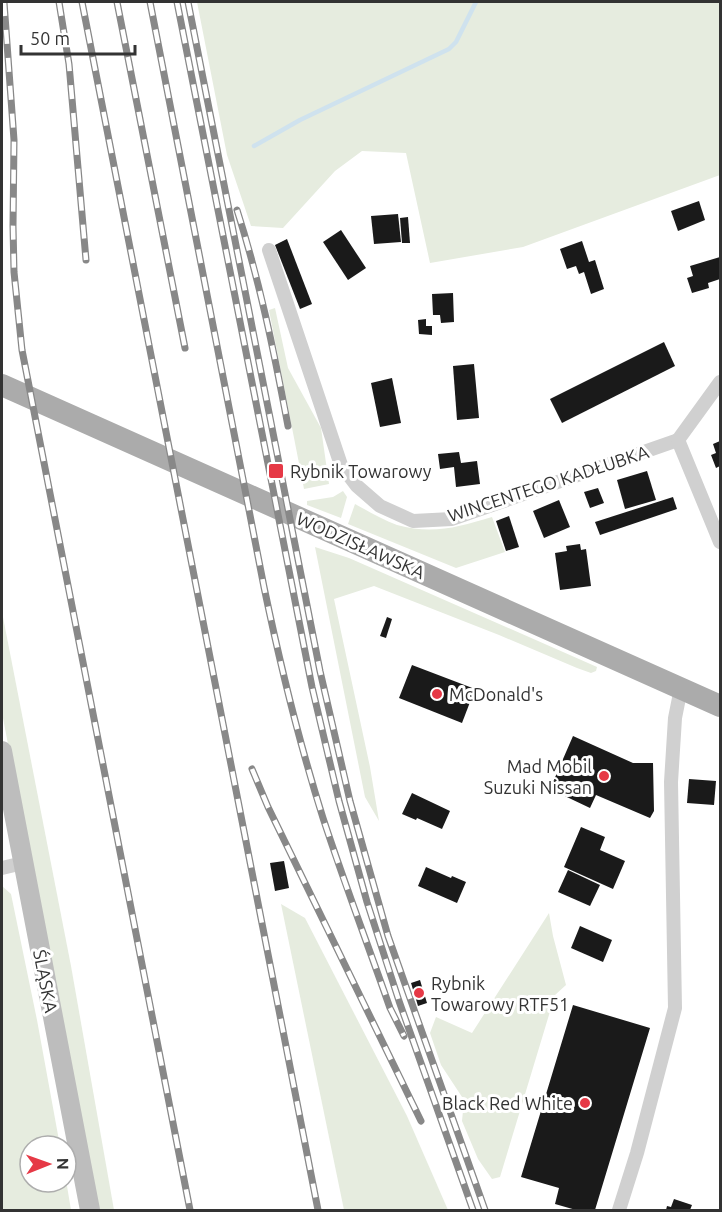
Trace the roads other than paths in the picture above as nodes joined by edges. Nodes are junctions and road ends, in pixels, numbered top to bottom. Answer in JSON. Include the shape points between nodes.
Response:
{"nodes":[{"id":1,"x":269,"y":250,"type":"dead end"},
{"id":2,"x":720,"y":382,"type":"edge"},
{"id":3,"x":2,"y":385,"type":"edge"},
{"id":4,"x":678,"y":440,"type":"junction"},
{"id":5,"x":720,"y":542,"type":"edge"},
{"id":6,"x":681,"y":688,"type":"junction"},
{"id":7,"x":720,"y":706,"type":"edge"},
{"id":8,"x":2,"y":751,"type":"edge"},
{"id":9,"x":23,"y":863,"type":"junction"},
{"id":10,"x":2,"y":868,"type":"edge"},
{"id":11,"x":90,"y":1210,"type":"edge"},
{"id":12,"x":619,"y":1210,"type":"edge"}],
"edges":[{"from":1,"to":4,"type":"street","name":"WINCENTEGO KADŁUBKA","via":[[341,465],[380,506],[413,521],[452,519]]},
{"from":2,"to":4,"type":"street"},
{"from":3,"to":6,"type":"main road","name":"WODZISŁAWSKA"},
{"from":4,"to":5,"type":"street"},
{"from":6,"to":7,"type":"main road","name":"WODZISŁAWSKA"},
{"from":6,"to":12,"type":"street","via":[[671,782],[675,1008]]},
{"from":8,"to":9,"type":"street","name":"ŚLĄSKA"},
{"from":9,"to":10,"type":"street"},
{"from":9,"to":11,"type":"street","name":"ŚLĄSKA"}]}
